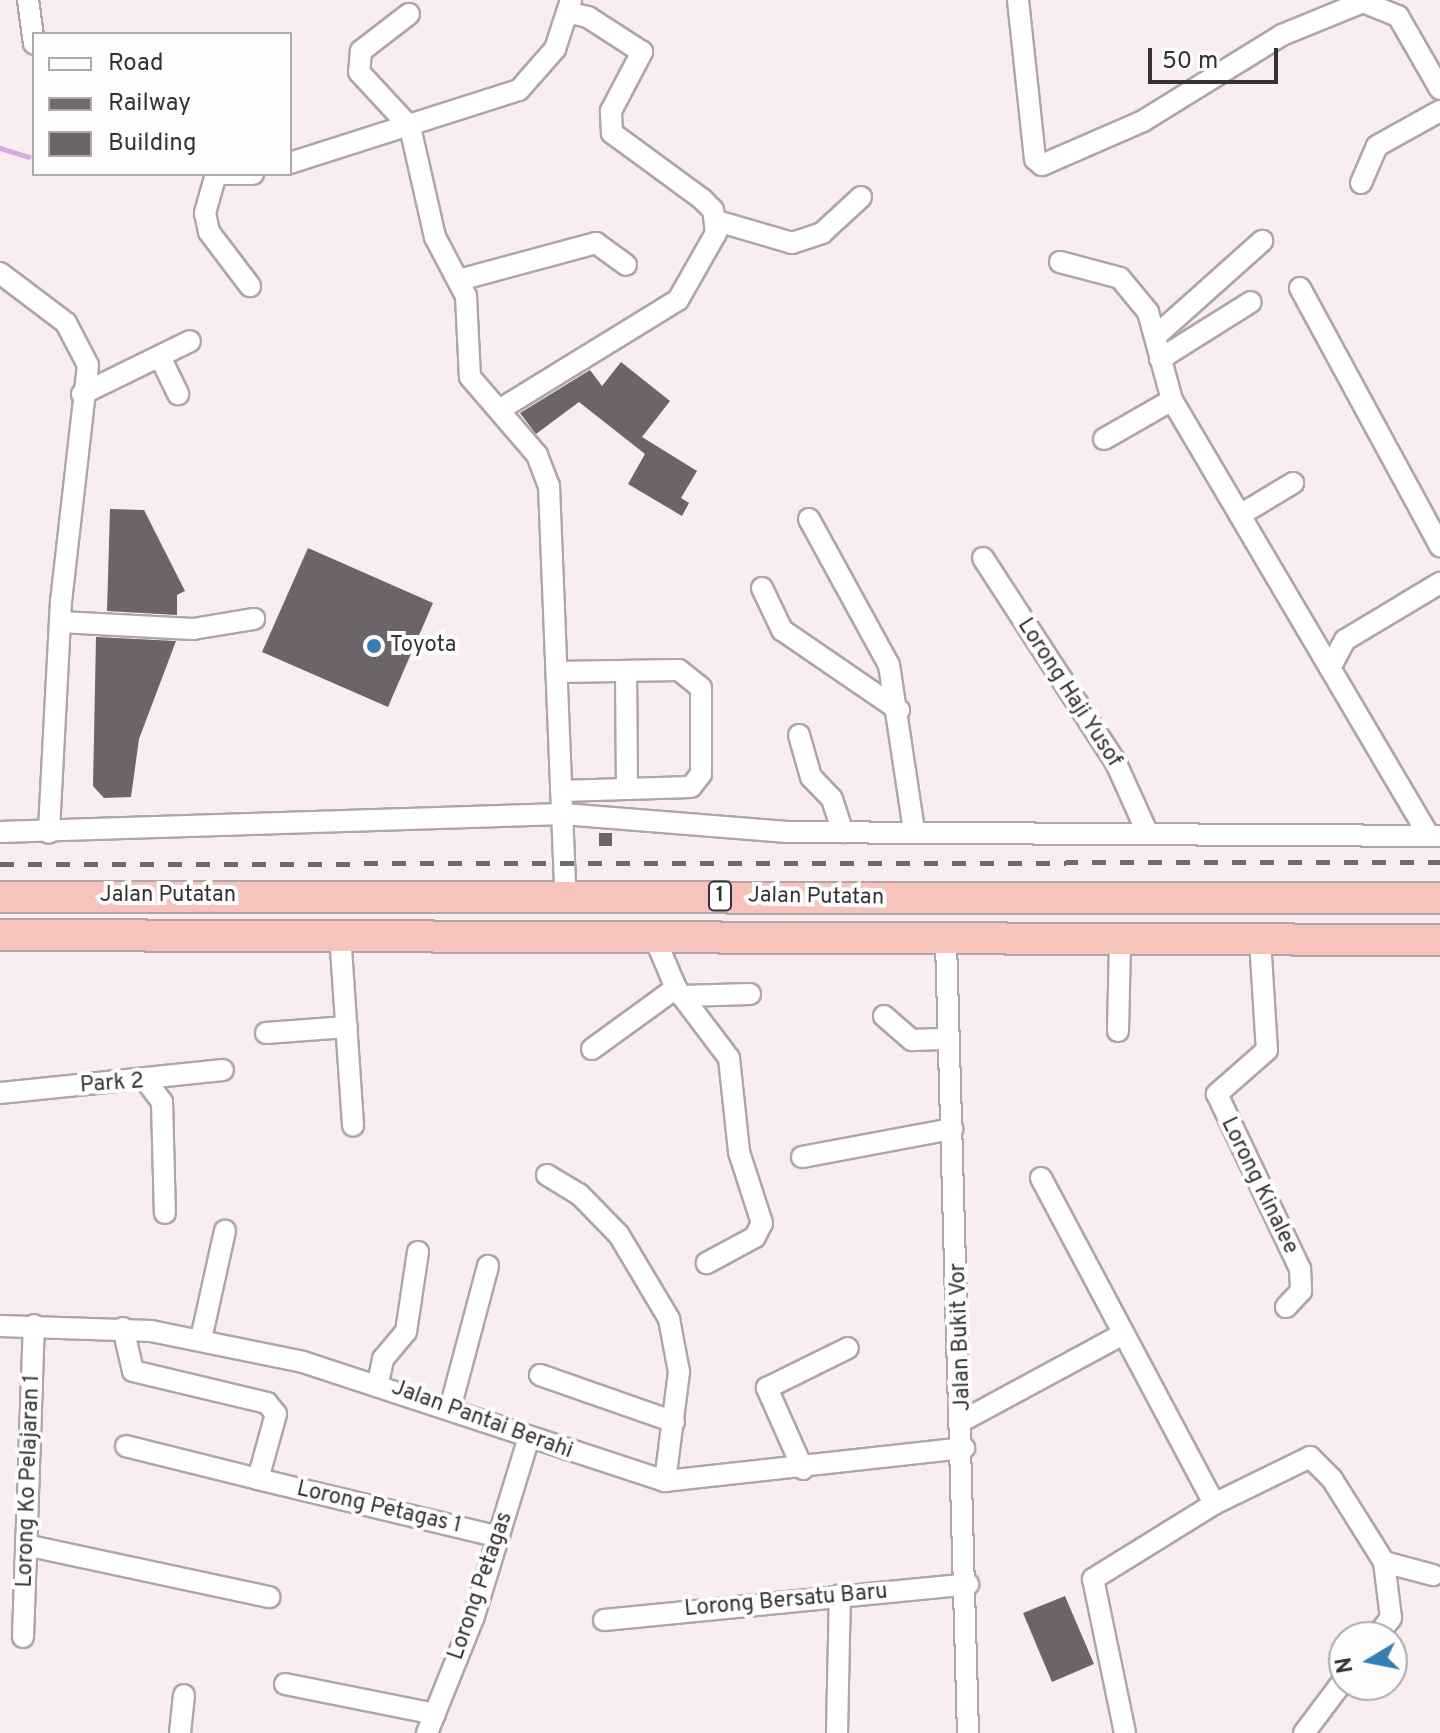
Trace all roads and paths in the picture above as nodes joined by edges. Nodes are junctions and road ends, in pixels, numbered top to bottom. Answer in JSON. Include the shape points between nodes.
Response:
{"nodes":[{"id":1,"x":28,"y":0,"type":"edge"},
{"id":2,"x":1018,"y":0,"type":"edge"},
{"id":3,"x":1392,"y":3,"type":"edge"},
{"id":4,"x":571,"y":7,"type":"edge"},
{"id":5,"x":409,"y":14,"type":"dead end"},
{"id":6,"x":32,"y":32,"type":"edge"},
{"id":7,"x":1440,"y":89,"type":"edge"},
{"id":8,"x":1440,"y":111,"type":"edge"},
{"id":9,"x":410,"y":127,"type":"junction"},
{"id":10,"x":292,"y":162,"type":"edge"},
{"id":11,"x":215,"y":176,"type":"edge"},
{"id":12,"x":1361,"y":183,"type":"dead end"},
{"id":13,"x":861,"y":197,"type":"dead end"},
{"id":14,"x":717,"y":221,"type":"junction"},
{"id":15,"x":1262,"y":241,"type":"dead end"},
{"id":16,"x":1060,"y":262,"type":"dead end"},
{"id":17,"x":626,"y":265,"type":"dead end"},
{"id":18,"x":0,"y":273,"type":"edge"},
{"id":19,"x":459,"y":280,"type":"junction"},
{"id":20,"x":250,"y":286,"type":"dead end"},
{"id":21,"x":1300,"y":288,"type":"dead end"},
{"id":22,"x":1251,"y":302,"type":"dead end"},
{"id":23,"x":1158,"y":334,"type":"junction"},
{"id":24,"x":190,"y":341,"type":"dead end"},
{"id":25,"x":1160,"y":359,"type":"junction"},
{"id":26,"x":162,"y":361,"type":"junction"},
{"id":27,"x":82,"y":394,"type":"junction"},
{"id":28,"x":178,"y":394,"type":"dead end"},
{"id":29,"x":1172,"y":400,"type":"junction"},
{"id":30,"x":499,"y":410,"type":"junction"},
{"id":31,"x":1104,"y":439,"type":"dead end"},
{"id":32,"x":1293,"y":483,"type":"dead end"},
{"id":33,"x":1240,"y":515,"type":"junction"},
{"id":34,"x":809,"y":519,"type":"dead end"},
{"id":35,"x":1440,"y":546,"type":"edge"},
{"id":36,"x":983,"y":558,"type":"dead end"},
{"id":37,"x":1440,"y":583,"type":"edge"},
{"id":38,"x":762,"y":588,"type":"dead end"},
{"id":39,"x":254,"y":619,"type":"dead end"},
{"id":40,"x":60,"y":622,"type":"junction"},
{"id":41,"x":1330,"y":668,"type":"junction"},
{"id":42,"x":626,"y":671,"type":"junction"},
{"id":43,"x":558,"y":672,"type":"junction"},
{"id":44,"x":899,"y":710,"type":"junction"},
{"id":45,"x":799,"y":735,"type":"dead end"},
{"id":46,"x":627,"y":788,"type":"junction"},
{"id":47,"x":561,"y":791,"type":"junction"},
{"id":48,"x":668,"y":791,"type":"junction"},
{"id":49,"x":563,"y":814,"type":"junction"},
{"id":50,"x":669,"y":826,"type":"junction"},
{"id":51,"x":914,"y":831,"type":"junction"},
{"id":52,"x":0,"y":832,"type":"edge"},
{"id":53,"x":843,"y":832,"type":"junction"},
{"id":54,"x":1147,"y":832,"type":"junction"},
{"id":55,"x":49,"y":833,"type":"junction"},
{"id":56,"x":1435,"y":836,"type":"edge"},
{"id":57,"x":565,"y":893,"type":"junction"},
{"id":58,"x":475,"y":894,"type":"junction"},
{"id":59,"x":0,"y":897,"type":"edge"},
{"id":60,"x":1440,"y":898,"type":"edge"},
{"id":61,"x":963,"y":899,"type":"junction"},
{"id":62,"x":340,"y":934,"type":"junction"},
{"id":63,"x":0,"y":935,"type":"edge"},
{"id":64,"x":476,"y":935,"type":"junction"},
{"id":65,"x":654,"y":936,"type":"junction"},
{"id":66,"x":1120,"y":940,"type":"junction"},
{"id":67,"x":1260,"y":940,"type":"junction"},
{"id":68,"x":1440,"y":940,"type":"edge"},
{"id":69,"x":956,"y":941,"type":"junction"},
{"id":70,"x":679,"y":992,"type":"junction"},
{"id":71,"x":750,"y":994,"type":"dead end"},
{"id":72,"x":884,"y":1016,"type":"dead end"},
{"id":73,"x":347,"y":1027,"type":"junction"},
{"id":74,"x":1118,"y":1031,"type":"dead end"},
{"id":75,"x":266,"y":1033,"type":"dead end"},
{"id":76,"x":948,"y":1039,"type":"junction"},
{"id":77,"x":592,"y":1049,"type":"dead end"},
{"id":78,"x":223,"y":1070,"type":"dead end"},
{"id":79,"x":147,"y":1082,"type":"junction"},
{"id":80,"x":0,"y":1093,"type":"edge"},
{"id":81,"x":353,"y":1126,"type":"dead end"},
{"id":82,"x":952,"y":1129,"type":"junction"},
{"id":83,"x":802,"y":1157,"type":"dead end"},
{"id":84,"x":547,"y":1175,"type":"dead end"},
{"id":85,"x":1041,"y":1178,"type":"dead end"},
{"id":86,"x":165,"y":1213,"type":"dead end"},
{"id":87,"x":225,"y":1231,"type":"dead end"},
{"id":88,"x":418,"y":1252,"type":"dead end"},
{"id":89,"x":707,"y":1263,"type":"dead end"},
{"id":90,"x":488,"y":1266,"type":"dead end"},
{"id":91,"x":1286,"y":1307,"type":"dead end"},
{"id":92,"x":34,"y":1325,"type":"junction"},
{"id":93,"x":0,"y":1326,"type":"edge"},
{"id":94,"x":123,"y":1328,"type":"junction"},
{"id":95,"x":1121,"y":1335,"type":"junction"},
{"id":96,"x":201,"y":1339,"type":"junction"},
{"id":97,"x":848,"y":1348,"type":"dead end"},
{"id":98,"x":540,"y":1375,"type":"dead end"},
{"id":99,"x":378,"y":1383,"type":"junction"},
{"id":100,"x":451,"y":1405,"type":"junction"},
{"id":101,"x":964,"y":1420,"type":"junction"},
{"id":102,"x":674,"y":1422,"type":"junction"},
{"id":103,"x":529,"y":1437,"type":"junction"},
{"id":104,"x":126,"y":1446,"type":"dead end"},
{"id":105,"x":964,"y":1448,"type":"junction"},
{"id":106,"x":803,"y":1469,"type":"junction"},
{"id":107,"x":258,"y":1479,"type":"junction"},
{"id":108,"x":665,"y":1481,"type":"junction"},
{"id":109,"x":1214,"y":1504,"type":"junction"},
{"id":110,"x":499,"y":1537,"type":"junction"},
{"id":111,"x":26,"y":1545,"type":"junction"},
{"id":112,"x":1384,"y":1562,"type":"junction"},
{"id":113,"x":1433,"y":1575,"type":"dead end"},
{"id":114,"x":968,"y":1584,"type":"junction"},
{"id":115,"x":840,"y":1595,"type":"junction"},
{"id":116,"x":269,"y":1597,"type":"dead end"},
{"id":117,"x":604,"y":1620,"type":"dead end"},
{"id":118,"x":1389,"y":1621,"type":"edge"},
{"id":119,"x":23,"y":1637,"type":"dead end"},
{"id":120,"x":285,"y":1684,"type":"dead end"},
{"id":121,"x":184,"y":1695,"type":"dead end"},
{"id":122,"x":1328,"y":1701,"type":"edge"},
{"id":123,"x":431,"y":1724,"type":"edge"},
{"id":124,"x":180,"y":1733,"type":"edge"},
{"id":125,"x":837,"y":1733,"type":"edge"},
{"id":126,"x":968,"y":1733,"type":"edge"},
{"id":127,"x":1125,"y":1733,"type":"edge"},
{"id":128,"x":1304,"y":1733,"type":"edge"}],
"edges":[{"from":1,"to":6,"type":"street"},
{"from":2,"to":3,"type":"street","via":[[1035,159],[1051,167],[1330,11],[1363,2]]},
{"from":3,"to":7,"type":"street"},
{"from":4,"to":9,"type":"street","via":[[546,64],[519,90]]},
{"from":4,"to":14,"type":"street","via":[[642,52],[611,111],[612,133],[702,199]]},
{"from":5,"to":9,"type":"street","via":[[361,51],[358,65]]},
{"from":8,"to":12,"type":"street","via":[[1377,146]]},
{"from":9,"to":10,"type":"street"},
{"from":9,"to":19,"type":"street","via":[[435,237]]},
{"from":11,"to":20,"type":"street","via":[[205,213],[209,232]]},
{"from":13,"to":14,"type":"street","via":[[822,233],[792,243]]},
{"from":14,"to":30,"type":"street","via":[[713,247],[678,300]]},
{"from":15,"to":23,"type":"street"},
{"from":16,"to":23,"type":"street","via":[[1120,278]]},
{"from":17,"to":19,"type":"street","via":[[596,243]]},
{"from":18,"to":27,"type":"street","via":[[66,323],[88,365]]},
{"from":19,"to":30,"type":"street","via":[[470,320],[464,360]]},
{"from":21,"to":35,"type":"street"},
{"from":22,"to":25,"type":"street"},
{"from":23,"to":25,"type":"street"},
{"from":24,"to":26,"type":"street"},
{"from":25,"to":29,"type":"street"},
{"from":26,"to":27,"type":"street"},
{"from":26,"to":28,"type":"street"},
{"from":27,"to":40,"type":"street"},
{"from":29,"to":31,"type":"street"},
{"from":29,"to":33,"type":"street"},
{"from":30,"to":43,"type":"street","via":[[537,455],[549,486]]},
{"from":32,"to":33,"type":"street"},
{"from":33,"to":41,"type":"street"},
{"from":34,"to":44,"type":"street","via":[[821,552],[883,647]]},
{"from":36,"to":54,"type":"street","name":"Lorong Haji Yusof","via":[[1115,761]]},
{"from":37,"to":41,"type":"street","via":[[1345,640]]},
{"from":38,"to":44,"type":"street","via":[[782,630]]},
{"from":39,"to":40,"type":"street","via":[[193,629]]},
{"from":40,"to":55,"type":"street"},
{"from":41,"to":56,"type":"street"},
{"from":42,"to":43,"type":"street"},
{"from":42,"to":46,"type":"street"},
{"from":42,"to":48,"type":"street","via":[[679,670],[701,688],[701,774],[691,787]]},
{"from":43,"to":47,"type":"street"},
{"from":44,"to":51,"type":"street"},
{"from":45,"to":53,"type":"street","via":[[811,777],[832,799]]},
{"from":46,"to":47,"type":"street"},
{"from":46,"to":48,"type":"street"},
{"from":47,"to":49,"type":"street"},
{"from":48,"to":50,"type":"street"},
{"from":49,"to":50,"type":"street"},
{"from":49,"to":55,"type":"street"},
{"from":49,"to":57,"type":"street"},
{"from":50,"to":53,"type":"street"},
{"from":51,"to":53,"type":"street"},
{"from":51,"to":54,"type":"street"},
{"from":52,"to":55,"type":"street"},
{"from":54,"to":56,"type":"street"},
{"from":57,"to":58,"type":"highway","name":"Jalan Putatan","number":"1"},
{"from":57,"to":61,"type":"highway","name":"Jalan Putatan","number":"1"},
{"from":58,"to":59,"type":"highway","name":"Jalan Putatan","number":"1"},
{"from":58,"to":64,"type":"highway"},
{"from":60,"to":61,"type":"highway","name":"Jalan Putatan","number":"1"},
{"from":61,"to":69,"type":"highway"},
{"from":62,"to":63,"type":"highway","name":"Jalan Putatan","number":"1"},
{"from":62,"to":64,"type":"highway","name":"Jalan Putatan","number":"1"},
{"from":62,"to":73,"type":"street"},
{"from":64,"to":65,"type":"highway","name":"Jalan Putatan","number":"1"},
{"from":65,"to":69,"type":"highway","name":"Jalan Putatan","number":"1"},
{"from":65,"to":70,"type":"street"},
{"from":66,"to":67,"type":"highway","name":"Jalan Putatan","number":"1"},
{"from":66,"to":69,"type":"highway","name":"Jalan Putatan","number":"1"},
{"from":66,"to":74,"type":"street"},
{"from":67,"to":68,"type":"highway","name":"Jalan Putatan","number":"1"},
{"from":67,"to":91,"type":"street","name":"Lorong Kinalee","via":[[1267,1050],[1217,1094],[1300,1269],[1301,1291]]},
{"from":69,"to":76,"type":"street","name":"Jalan Bukit Vor"},
{"from":70,"to":71,"type":"street"},
{"from":70,"to":77,"type":"street"},
{"from":70,"to":89,"type":"street","via":[[729,1058],[739,1152],[762,1223],[755,1237]]},
{"from":72,"to":76,"type":"street","via":[[912,1040]]},
{"from":73,"to":75,"type":"street"},
{"from":73,"to":81,"type":"street"},
{"from":76,"to":82,"type":"street","name":"Jalan Bukit Vor"},
{"from":78,"to":79,"type":"street","name":"Park 2"},
{"from":79,"to":80,"type":"street","name":"Park 2"},
{"from":79,"to":86,"type":"street","via":[[162,1102]]},
{"from":82,"to":83,"type":"street"},
{"from":82,"to":101,"type":"street","name":"Jalan Bukit Vor"},
{"from":84,"to":102,"type":"street","via":[[594,1207],[661,1302],[679,1356]]},
{"from":85,"to":95,"type":"street"},
{"from":87,"to":96,"type":"street"},
{"from":88,"to":99,"type":"street","via":[[406,1332],[383,1359]]},
{"from":90,"to":100,"type":"street"},
{"from":92,"to":93,"type":"street","name":"Jalan Pantai Berahi"},
{"from":92,"to":94,"type":"street","name":"Jalan Pantai Berahi"},
{"from":92,"to":111,"type":"street","name":"Lorong Ko Pelajaran 1"},
{"from":94,"to":96,"type":"street","name":"Jalan Pantai Berahi"},
{"from":94,"to":107,"type":"street","via":[[133,1371],[274,1406]]},
{"from":95,"to":101,"type":"street"},
{"from":95,"to":109,"type":"street"},
{"from":96,"to":99,"type":"street","name":"Jalan Pantai Berahi"},
{"from":97,"to":106,"type":"street","via":[[767,1388]]},
{"from":98,"to":102,"type":"street"},
{"from":99,"to":100,"type":"street","name":"Jalan Pantai Berahi"},
{"from":100,"to":103,"type":"street","name":"Jalan Pantai Berahi"},
{"from":101,"to":105,"type":"street","name":"Jalan Bukit Vor"},
{"from":102,"to":108,"type":"street"},
{"from":103,"to":108,"type":"street","name":"Jalan Pantai Berahi"},
{"from":103,"to":110,"type":"street","name":"Lorong Petagas"},
{"from":104,"to":107,"type":"street","name":"Lorong Petagas 1"},
{"from":105,"to":106,"type":"street","name":"Jalan Pantai Berahi"},
{"from":105,"to":114,"type":"street","name":"Jalan Bukit Vor"},
{"from":106,"to":108,"type":"street","name":"Jalan Pantai Berahi"},
{"from":107,"to":110,"type":"street","name":"Lorong Petagas 1"},
{"from":109,"to":112,"type":"street","via":[[1310,1457],[1332,1479]]},
{"from":109,"to":127,"type":"street","via":[[1093,1579]]},
{"from":110,"to":123,"type":"street","name":"Lorong Petagas"},
{"from":111,"to":116,"type":"street"},
{"from":111,"to":119,"type":"street","name":"Lorong Ko Pelajaran 1"},
{"from":112,"to":113,"type":"street"},
{"from":112,"to":118,"type":"street"},
{"from":114,"to":115,"type":"street","name":"Lorong Bersatu Baru"},
{"from":114,"to":126,"type":"street","name":"Jalan Bukit Vor"},
{"from":115,"to":117,"type":"street","name":"Lorong Bersatu Baru"},
{"from":115,"to":125,"type":"street"},
{"from":120,"to":123,"type":"street"},
{"from":121,"to":124,"type":"street"},
{"from":122,"to":128,"type":"street"}]}
